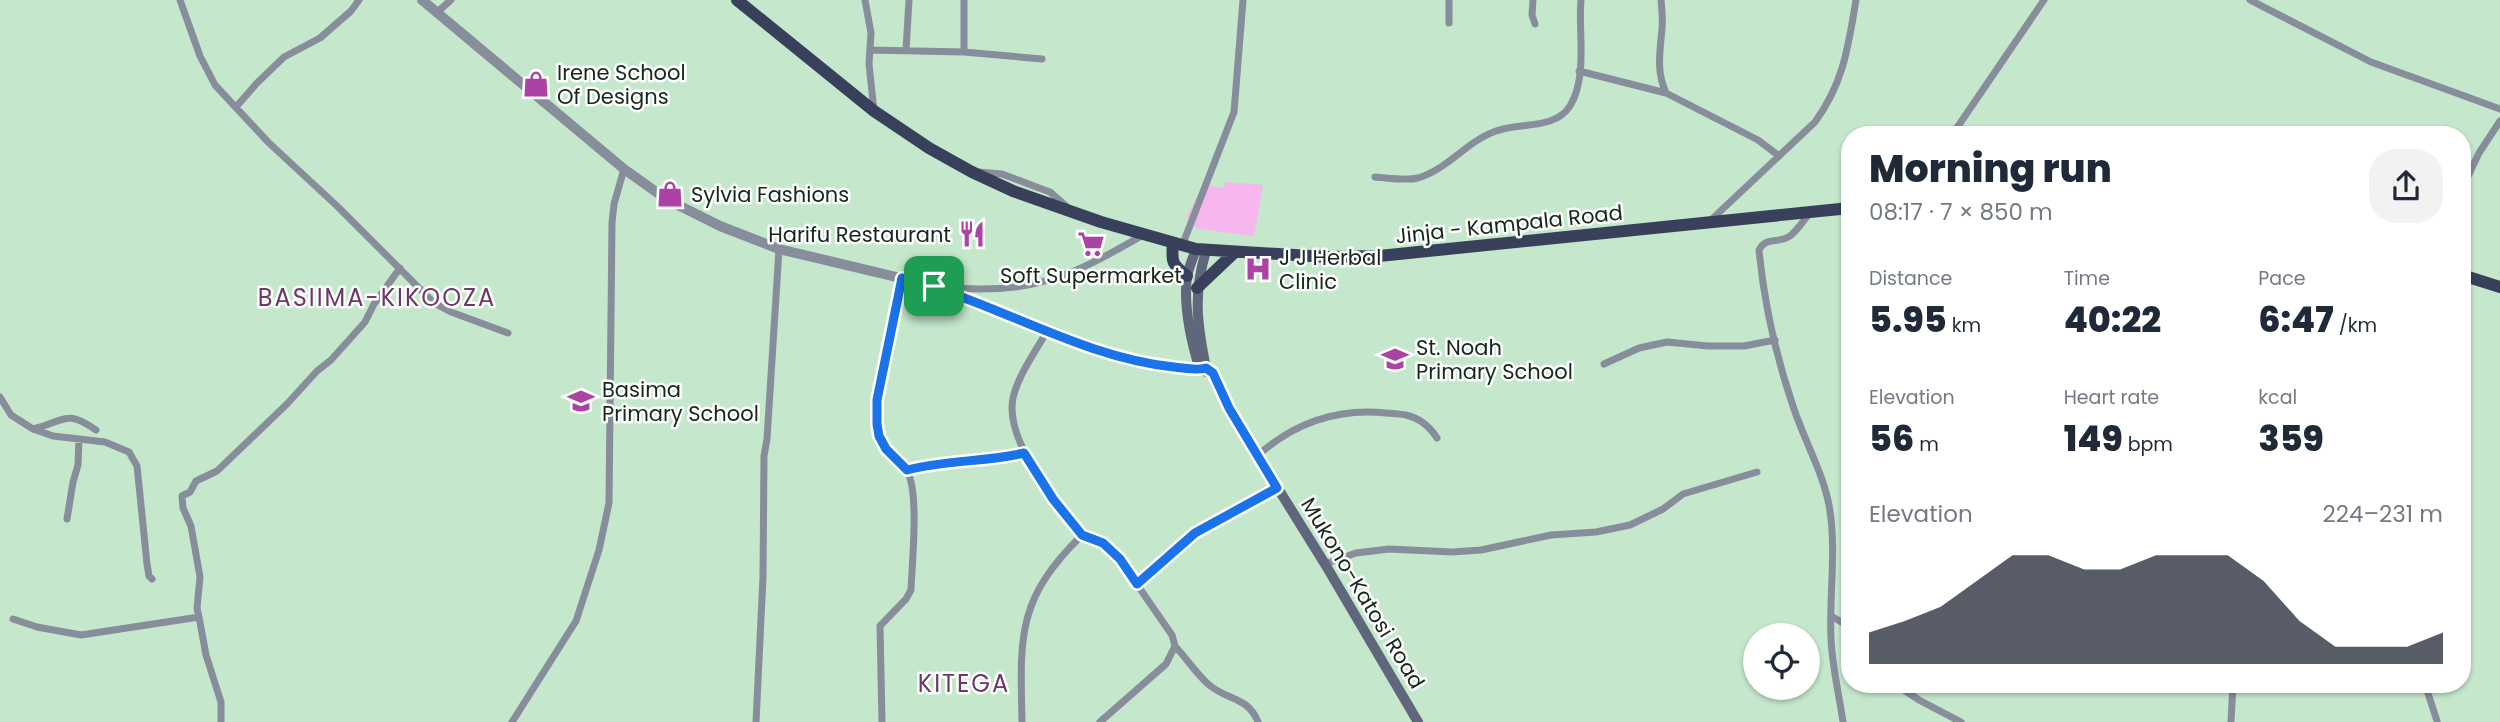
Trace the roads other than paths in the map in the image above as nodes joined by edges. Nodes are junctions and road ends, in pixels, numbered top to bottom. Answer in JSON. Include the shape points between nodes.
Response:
{"nodes":[{"id":1,"x":180,"y":0,"type":"edge"},
{"id":2,"x":359,"y":0,"type":"edge"},
{"id":3,"x":422,"y":0,"type":"edge"},
{"id":4,"x":451,"y":0,"type":"edge"},
{"id":5,"x":737,"y":0,"type":"edge"},
{"id":6,"x":865,"y":0,"type":"edge"},
{"id":7,"x":909,"y":0,"type":"edge"},
{"id":8,"x":964,"y":0,"type":"edge"},
{"id":9,"x":1243,"y":0,"type":"edge"},
{"id":10,"x":1448,"y":0,"type":"edge"},
{"id":11,"x":1533,"y":0,"type":"edge"},
{"id":12,"x":1581,"y":0,"type":"edge"},
{"id":13,"x":1661,"y":0,"type":"edge"},
{"id":14,"x":1856,"y":0,"type":"edge"},
{"id":15,"x":2044,"y":0,"type":"edge"},
{"id":16,"x":2250,"y":0,"type":"edge"},
{"id":17,"x":436,"y":13,"type":"junction"},
{"id":18,"x":1449,"y":23,"type":"dead end"},
{"id":19,"x":1535,"y":24,"type":"dead end"},
{"id":20,"x":870,"y":50,"type":"junction"},
{"id":21,"x":906,"y":50,"type":"junction"},
{"id":22,"x":964,"y":52,"type":"junction"},
{"id":23,"x":1042,"y":59,"type":"dead end"},
{"id":24,"x":1579,"y":71,"type":"junction"},
{"id":25,"x":1666,"y":93,"type":"junction"},
{"id":26,"x":236,"y":107,"type":"junction"},
{"id":27,"x":2500,"y":109,"type":"edge"},
{"id":28,"x":874,"y":111,"type":"junction"},
{"id":29,"x":2500,"y":121,"type":"edge"},
{"id":30,"x":1958,"y":126,"type":"edge"},
{"id":31,"x":1779,"y":156,"type":"junction"},
{"id":32,"x":624,"y":169,"type":"junction"},
{"id":33,"x":2471,"y":170,"type":"edge"},
{"id":34,"x":1375,"y":177,"type":"dead end"},
{"id":35,"x":1841,"y":209,"type":"edge"},
{"id":36,"x":1809,"y":214,"type":"junction"},
{"id":37,"x":1708,"y":223,"type":"junction"},
{"id":38,"x":1143,"y":235,"type":"junction"},
{"id":39,"x":1177,"y":245,"type":"junction"},
{"id":40,"x":779,"y":249,"type":"junction"},
{"id":41,"x":1201,"y":250,"type":"junction"},
{"id":42,"x":1234,"y":253,"type":"junction"},
{"id":43,"x":400,"y":268,"type":"junction"},
{"id":44,"x":1187,"y":276,"type":"junction"},
{"id":45,"x":902,"y":278,"type":"junction"},
{"id":46,"x":2471,"y":278,"type":"edge"},
{"id":47,"x":934,"y":286,"type":"junction"},
{"id":48,"x":2500,"y":287,"type":"edge"},
{"id":49,"x":1197,"y":288,"type":"junction"},
{"id":50,"x":1047,"y":331,"type":"junction"},
{"id":51,"x":508,"y":332,"type":"dead end"},
{"id":52,"x":1775,"y":340,"type":"junction"},
{"id":53,"x":1604,"y":364,"type":"dead end"},
{"id":54,"x":1206,"y":370,"type":"junction"},
{"id":55,"x":0,"y":397,"type":"edge"},
{"id":56,"x":33,"y":429,"type":"junction"},
{"id":57,"x":96,"y":430,"type":"dead end"},
{"id":58,"x":1437,"y":438,"type":"dead end"},
{"id":59,"x":79,"y":439,"type":"junction"},
{"id":60,"x":1024,"y":453,"type":"junction"},
{"id":61,"x":1257,"y":456,"type":"junction"},
{"id":62,"x":907,"y":470,"type":"junction"},
{"id":63,"x":1758,"y":472,"type":"dead end"},
{"id":64,"x":1277,"y":488,"type":"junction"},
{"id":65,"x":67,"y":519,"type":"dead end"},
{"id":66,"x":1082,"y":535,"type":"junction"},
{"id":67,"x":1325,"y":564,"type":"junction"},
{"id":68,"x":152,"y":579,"type":"dead end"},
{"id":69,"x":1137,"y":584,"type":"junction"},
{"id":70,"x":1831,"y":616,"type":"junction"},
{"id":71,"x":199,"y":617,"type":"junction"},
{"id":72,"x":13,"y":619,"type":"dead end"},
{"id":73,"x":1841,"y":622,"type":"edge"},
{"id":74,"x":1175,"y":646,"type":"junction"},
{"id":75,"x":1908,"y":693,"type":"edge"},
{"id":76,"x":2233,"y":693,"type":"edge"},
{"id":77,"x":2428,"y":693,"type":"edge"},
{"id":78,"x":2437,"y":721,"type":"edge"},
{"id":79,"x":221,"y":722,"type":"edge"},
{"id":80,"x":512,"y":722,"type":"edge"},
{"id":81,"x":756,"y":722,"type":"edge"},
{"id":82,"x":882,"y":722,"type":"edge"},
{"id":83,"x":1022,"y":722,"type":"edge"},
{"id":84,"x":1100,"y":722,"type":"edge"},
{"id":85,"x":1258,"y":722,"type":"edge"},
{"id":86,"x":1419,"y":722,"type":"edge"},
{"id":87,"x":1843,"y":722,"type":"edge"},
{"id":88,"x":1961,"y":722,"type":"edge"},
{"id":89,"x":2231,"y":722,"type":"edge"}],
"edges":[{"from":1,"to":26,"type":"street","via":[[215,85]]},
{"from":2,"to":26,"type":"street","via":[[320,38],[284,57]]},
{"from":3,"to":17,"type":"street"},
{"from":4,"to":17,"type":"street"},
{"from":5,"to":28,"type":"highway","name":"Jinja - Kampala Road"},
{"from":6,"to":20,"type":"street"},
{"from":7,"to":21,"type":"street"},
{"from":8,"to":22,"type":"street"},
{"from":9,"to":39,"type":"street","via":[[1234,112]]},
{"from":10,"to":18,"type":"street"},
{"from":11,"to":19,"type":"street"},
{"from":12,"to":24,"type":"street"},
{"from":13,"to":25,"type":"street","via":[[1658,58]]},
{"from":14,"to":31,"type":"street","via":[[1835,91],[1815,122]]},
{"from":15,"to":30,"type":"street"},
{"from":16,"to":27,"type":"street","via":[[2371,62]]},
{"from":17,"to":32,"type":"street"},
{"from":20,"to":21,"type":"street"},
{"from":20,"to":28,"type":"street"},
{"from":21,"to":22,"type":"street"},
{"from":22,"to":23,"type":"street"},
{"from":24,"to":25,"type":"street"},
{"from":24,"to":34,"type":"street","via":[[1569,108],[1552,121],[1495,131],[1437,171],[1414,179]]},
{"from":25,"to":31,"type":"street","via":[[1758,140]]},
{"from":26,"to":43,"type":"street"},
{"from":28,"to":38,"type":"highway","name":"Jinja - Kampala Road","via":[[972,172],[1013,191]]},
{"from":29,"to":33,"type":"street"},
{"from":31,"to":37,"type":"street"},
{"from":32,"to":40,"type":"street","via":[[666,200]]},
{"from":32,"to":80,"type":"street","via":[[612,223],[609,490],[603,533],[576,621]]},
{"from":35,"to":36,"type":"highway","name":"Jinja - Kampala Road"},
{"from":36,"to":37,"type":"highway","name":"Jinja - Kampala Road"},
{"from":36,"to":52,"type":"street","via":[[1789,237],[1768,241],[1759,250]]},
{"from":37,"to":42,"type":"highway","name":"Jinja - Kampala Road","via":[[1379,256]]},
{"from":38,"to":39,"type":"highway","name":"Jinja - Kampala Road"},
{"from":38,"to":47,"type":"street","via":[[1094,263],[1036,284],[996,290]]},
{"from":39,"to":41,"type":"highway","name":"Jinja - Kampala Road"},
{"from":39,"to":44,"type":"highway","via":[[1171,260]]},
{"from":40,"to":45,"type":"street"},
{"from":40,"to":81,"type":"street","via":[[764,456]]},
{"from":41,"to":42,"type":"highway","name":"Jinja - Kampala Road"},
{"from":41,"to":44,"type":"main road"},
{"from":41,"to":49,"type":"main road"},
{"from":42,"to":49,"type":"highway"},
{"from":43,"to":51,"type":"street","via":[[433,303]]},
{"from":43,"to":71,"type":"street","via":[[365,322],[331,360],[217,471],[196,481],[182,496],[200,577]]},
{"from":44,"to":54,"type":"main road","via":[[1193,351]]},
{"from":45,"to":47,"type":"street"},
{"from":45,"to":62,"type":"street","via":[[877,400],[877,424],[886,449]]},
{"from":46,"to":48,"type":"highway"},
{"from":47,"to":50,"type":"street"},
{"from":49,"to":54,"type":"main road","via":[[1197,323]]},
{"from":50,"to":54,"type":"street","via":[[1127,358]]},
{"from":50,"to":60,"type":"street","via":[[1013,397]]},
{"from":52,"to":53,"type":"street","via":[[1744,346],[1667,342],[1639,348]]},
{"from":52,"to":70,"type":"street","via":[[1830,508]]},
{"from":54,"to":61,"type":"main road","name":"Mukono-Katosi Road"},
{"from":55,"to":56,"type":"street","via":[[11,415]]},
{"from":56,"to":57,"type":"street","via":[[71,417]]},
{"from":56,"to":59,"type":"street"},
{"from":58,"to":61,"type":"street","via":[[1409,415],[1353,412],[1297,428]]},
{"from":59,"to":65,"type":"street"},
{"from":59,"to":68,"type":"street","via":[[105,442],[128,452],[137,466]]},
{"from":60,"to":62,"type":"street"},
{"from":60,"to":66,"type":"street"},
{"from":61,"to":64,"type":"main road","name":"Mukono-Katosi Road"},
{"from":62,"to":82,"type":"street","via":[[913,507],[911,590],[880,626]]},
{"from":63,"to":67,"type":"street","via":[[1683,494],[1630,525],[1481,550],[1356,553]]},
{"from":64,"to":67,"type":"main road","name":"Mukono-Katosi Road"},
{"from":64,"to":69,"type":"street","via":[[1195,533]]},
{"from":66,"to":69,"type":"street","via":[[1103,543]]},
{"from":66,"to":83,"type":"street","via":[[1046,574],[1028,609],[1022,640]]},
{"from":67,"to":86,"type":"main road","name":"Mukono-Katosi Road"},
{"from":69,"to":74,"type":"street"},
{"from":70,"to":73,"type":"street"},
{"from":70,"to":87,"type":"street"},
{"from":71,"to":72,"type":"street","via":[[81,635]]},
{"from":71,"to":79,"type":"street","via":[[205,655],[221,702]]},
{"from":74,"to":84,"type":"street","via":[[1166,664]]},
{"from":74,"to":85,"type":"street","via":[[1206,682],[1222,695],[1244,702]]},
{"from":75,"to":88,"type":"street"},
{"from":76,"to":89,"type":"street"},
{"from":77,"to":78,"type":"street"}]}
